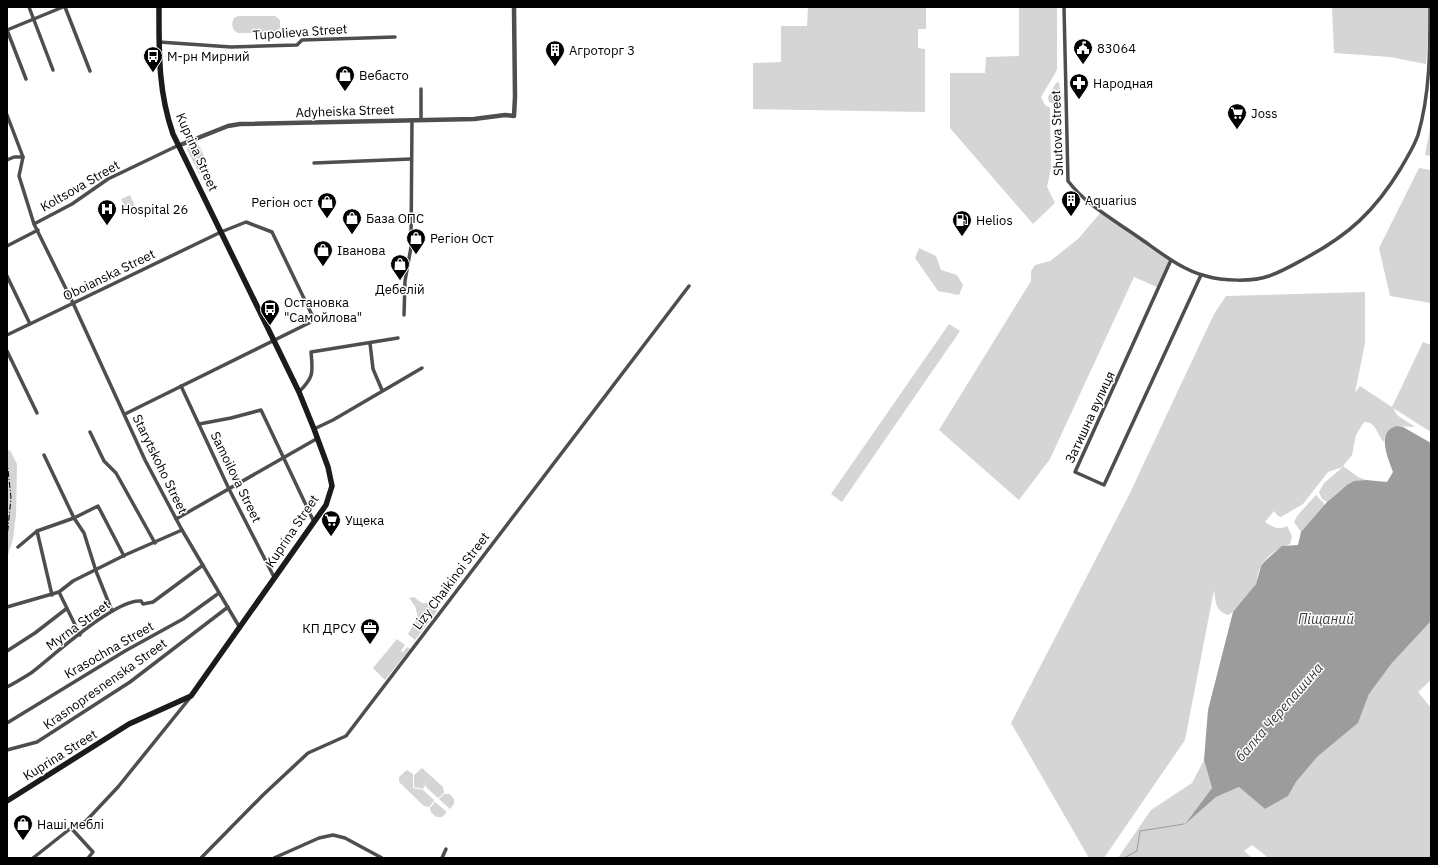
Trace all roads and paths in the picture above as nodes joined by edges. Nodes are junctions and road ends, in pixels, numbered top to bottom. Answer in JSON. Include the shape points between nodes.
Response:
{"nodes":[{"id":1,"x":29,"y":7,"type":"edge"},
{"id":2,"x":64,"y":7,"type":"edge"},
{"id":3,"x":159,"y":7,"type":"edge"},
{"id":4,"x":514,"y":7,"type":"edge"},
{"id":5,"x":1064,"y":7,"type":"edge"},
{"id":6,"x":1430,"y":7,"type":"edge"},
{"id":7,"x":34,"y":20,"type":"junction"},
{"id":8,"x":7,"y":30,"type":"edge"},
{"id":9,"x":395,"y":37,"type":"dead end"},
{"id":10,"x":159,"y":42,"type":"junction"},
{"id":11,"x":53,"y":70,"type":"dead end"},
{"id":12,"x":90,"y":71,"type":"dead end"},
{"id":13,"x":26,"y":79,"type":"dead end"},
{"id":14,"x":421,"y":89,"type":"dead end"},
{"id":15,"x":7,"y":115,"type":"edge"},
{"id":16,"x":421,"y":119,"type":"junction"},
{"id":17,"x":412,"y":120,"type":"junction"},
{"id":18,"x":180,"y":145,"type":"junction"},
{"id":19,"x":23,"y":157,"type":"junction"},
{"id":20,"x":411,"y":159,"type":"junction"},
{"id":21,"x":7,"y":160,"type":"edge"},
{"id":22,"x":314,"y":163,"type":"dead end"},
{"id":23,"x":34,"y":224,"type":"junction"},
{"id":24,"x":38,"y":230,"type":"junction"},
{"id":25,"x":221,"y":232,"type":"junction"},
{"id":26,"x":7,"y":246,"type":"edge"},
{"id":27,"x":1171,"y":260,"type":"junction"},
{"id":28,"x":1201,"y":275,"type":"junction"},
{"id":29,"x":7,"y":276,"type":"edge"},
{"id":30,"x":688,"y":286,"type":"dead end"},
{"id":31,"x":73,"y":303,"type":"junction"},
{"id":32,"x":404,"y":315,"type":"dead end"},
{"id":33,"x":30,"y":324,"type":"junction"},
{"id":34,"x":7,"y":336,"type":"edge"},
{"id":35,"x":398,"y":338,"type":"dead end"},
{"id":36,"x":274,"y":341,"type":"junction"},
{"id":37,"x":370,"y":343,"type":"junction"},
{"id":38,"x":7,"y":351,"type":"edge"},
{"id":39,"x":422,"y":368,"type":"dead end"},
{"id":40,"x":181,"y":386,"type":"junction"},
{"id":41,"x":382,"y":390,"type":"junction"},
{"id":42,"x":299,"y":392,"type":"junction"},
{"id":43,"x":37,"y":413,"type":"dead end"},
{"id":44,"x":125,"y":414,"type":"junction"},
{"id":45,"x":199,"y":424,"type":"junction"},
{"id":46,"x":314,"y":429,"type":"junction"},
{"id":47,"x":90,"y":432,"type":"dead end"},
{"id":48,"x":318,"y":438,"type":"junction"},
{"id":49,"x":44,"y":454,"type":"dead end"},
{"id":50,"x":284,"y":457,"type":"junction"},
{"id":51,"x":229,"y":489,"type":"junction"},
{"id":52,"x":74,"y":518,"type":"junction"},
{"id":53,"x":176,"y":519,"type":"junction"},
{"id":54,"x":314,"y":522,"type":"junction"},
{"id":55,"x":182,"y":530,"type":"junction"},
{"id":56,"x":37,"y":531,"type":"junction"},
{"id":57,"x":155,"y":543,"type":"junction"},
{"id":58,"x":18,"y":547,"type":"dead end"},
{"id":59,"x":124,"y":556,"type":"junction"},
{"id":60,"x":203,"y":565,"type":"junction"},
{"id":61,"x":96,"y":572,"type":"junction"},
{"id":62,"x":274,"y":577,"type":"junction"},
{"id":63,"x":59,"y":592,"type":"junction"},
{"id":64,"x":219,"y":593,"type":"junction"},
{"id":65,"x":52,"y":595,"type":"junction"},
{"id":66,"x":7,"y":607,"type":"edge"},
{"id":67,"x":228,"y":607,"type":"junction"},
{"id":68,"x":66,"y":608,"type":"junction"},
{"id":69,"x":112,"y":611,"type":"junction"},
{"id":70,"x":240,"y":628,"type":"junction"},
{"id":71,"x":80,"y":635,"type":"junction"},
{"id":72,"x":7,"y":651,"type":"edge"},
{"id":73,"x":7,"y":687,"type":"edge"},
{"id":74,"x":191,"y":696,"type":"junction"},
{"id":75,"x":7,"y":723,"type":"edge"},
{"id":76,"x":7,"y":750,"type":"edge"},
{"id":77,"x":7,"y":801,"type":"edge"},
{"id":78,"x":71,"y":828,"type":"junction"},
{"id":79,"x":446,"y":849,"type":"dead end"},
{"id":80,"x":33,"y":858,"type":"edge"},
{"id":81,"x":88,"y":858,"type":"edge"},
{"id":82,"x":201,"y":858,"type":"edge"},
{"id":83,"x":274,"y":858,"type":"edge"},
{"id":84,"x":382,"y":858,"type":"edge"},
{"id":85,"x":442,"y":858,"type":"edge"}],
"edges":[{"from":1,"to":7,"type":"street"},
{"from":2,"to":7,"type":"street"},
{"from":2,"to":12,"type":"street"},
{"from":3,"to":10,"type":"main road","name":"Kuprina Street"},
{"from":4,"to":16,"type":"street","name":"Adyheiska Street","via":[[514,116]]},
{"from":5,"to":27,"type":"street","name":"Shutova Street","via":[[1068,181],[1092,205]]},
{"from":6,"to":28,"type":"street","name":"Shutova Street","via":[[1428,80],[1418,136],[1393,181],[1376,204],[1358,223],[1327,247],[1269,276],[1226,280]]},
{"from":7,"to":8,"type":"street"},
{"from":7,"to":11,"type":"street"},
{"from":8,"to":13,"type":"street"},
{"from":9,"to":10,"type":"street","name":"Tupolieva Street","via":[[302,40],[297,45],[246,47]]},
{"from":10,"to":18,"type":"main road","name":"Kuprina Street","via":[[164,99],[169,120]]},
{"from":14,"to":16,"type":"street"},
{"from":15,"to":19,"type":"street"},
{"from":16,"to":17,"type":"street","name":"Adyheiska Street"},
{"from":17,"to":18,"type":"street","name":"Adyheiska Street","via":[[234,125]]},
{"from":17,"to":20,"type":"street"},
{"from":18,"to":23,"type":"street","name":"Koltsova Street","via":[[108,179],[72,204]]},
{"from":18,"to":25,"type":"main road","name":"Kuprina Street"},
{"from":19,"to":21,"type":"street"},
{"from":19,"to":23,"type":"street","name":"Starytskoho Street","via":[[19,176]]},
{"from":20,"to":22,"type":"street"},
{"from":20,"to":32,"type":"street","via":[[411,247],[405,281]]},
{"from":23,"to":24,"type":"street","name":"Starytskoho Street"},
{"from":24,"to":26,"type":"street"},
{"from":24,"to":31,"type":"street","name":"Starytskoho Street"},
{"from":25,"to":31,"type":"street","name":"Oboianska Street"},
{"from":25,"to":36,"type":"main road","name":"Kuprina Street"},
{"from":25,"to":36,"type":"street","via":[[246,222],[272,232],[312,314],[311,322]]},
{"from":27,"to":28,"type":"street","name":"Shutova Street"},
{"from":27,"to":28,"type":"street","name":"Затишна вулиця","via":[[1075,472],[1104,485]]},
{"from":29,"to":33,"type":"street"},
{"from":30,"to":82,"type":"street","name":"Lizy Chaikinoi Street","via":[[346,736],[308,753],[263,794]]},
{"from":31,"to":33,"type":"street","name":"Oboianska Street"},
{"from":31,"to":44,"type":"street","name":"Starytskoho Street"},
{"from":33,"to":34,"type":"street","name":"Oboianska Street"},
{"from":35,"to":37,"type":"street"},
{"from":36,"to":40,"type":"street"},
{"from":36,"to":42,"type":"main road","name":"Kuprina Street"},
{"from":37,"to":41,"type":"street","via":[[373,369]]},
{"from":37,"to":42,"type":"street","via":[[311,352],[313,373],[310,381]]},
{"from":38,"to":43,"type":"street"},
{"from":39,"to":41,"type":"street"},
{"from":40,"to":44,"type":"street"},
{"from":40,"to":45,"type":"street","name":"Samoilova Street"},
{"from":41,"to":46,"type":"street"},
{"from":42,"to":46,"type":"main road","name":"Kuprina Street"},
{"from":44,"to":53,"type":"street","name":"Starytskoho Street","via":[[145,460]]},
{"from":45,"to":50,"type":"street","via":[[261,410]]},
{"from":45,"to":51,"type":"street","name":"Samoilova Street"},
{"from":46,"to":48,"type":"main road","name":"Kuprina Street"},
{"from":47,"to":57,"type":"street","via":[[104,461],[116,473]]},
{"from":48,"to":50,"type":"street"},
{"from":48,"to":54,"type":"main road","name":"Kuprina Street","via":[[332,486],[326,505]]},
{"from":49,"to":52,"type":"street"},
{"from":50,"to":51,"type":"street"},
{"from":50,"to":54,"type":"street"},
{"from":51,"to":53,"type":"street"},
{"from":51,"to":62,"type":"street","name":"Samoilova Street"},
{"from":52,"to":56,"type":"street"},
{"from":52,"to":59,"type":"street","via":[[98,506]]},
{"from":52,"to":61,"type":"street","via":[[84,533]]},
{"from":53,"to":55,"type":"street","name":"Starytskoho Street"},
{"from":54,"to":62,"type":"main road","name":"Kuprina Street"},
{"from":55,"to":57,"type":"street"},
{"from":55,"to":60,"type":"street","name":"Starytskoho Street"},
{"from":56,"to":58,"type":"street"},
{"from":56,"to":65,"type":"street"},
{"from":57,"to":59,"type":"street"},
{"from":59,"to":61,"type":"street"},
{"from":60,"to":64,"type":"street","name":"Starytskoho Street"},
{"from":60,"to":69,"type":"street","name":"Myrna Street","via":[[153,602],[143,604],[137,600]]},
{"from":61,"to":63,"type":"street","via":[[73,581]]},
{"from":61,"to":69,"type":"street"},
{"from":62,"to":70,"type":"main road","name":"Kuprina Street"},
{"from":63,"to":65,"type":"street"},
{"from":63,"to":68,"type":"street"},
{"from":64,"to":67,"type":"street","name":"Starytskoho Street"},
{"from":64,"to":75,"type":"street","name":"Krasochna Street","via":[[183,620],[125,651]]},
{"from":65,"to":66,"type":"street"},
{"from":67,"to":70,"type":"street","name":"Starytskoho Street"},
{"from":67,"to":76,"type":"street","name":"Krasnopresnenska Street","via":[[130,682],[37,742]]},
{"from":68,"to":71,"type":"street"},
{"from":68,"to":72,"type":"street"},
{"from":69,"to":71,"type":"street","name":"Myrna Street"},
{"from":70,"to":74,"type":"main road","name":"Kuprina Street"},
{"from":71,"to":73,"type":"street","name":"Myrna Street","via":[[29,674]]},
{"from":74,"to":77,"type":"main road","name":"Kuprina Street","via":[[129,724]]},
{"from":74,"to":78,"type":"street","name":"Kuprina Street","via":[[118,787],[86,821]]},
{"from":78,"to":80,"type":"street","name":"Kuprina Street"},
{"from":78,"to":81,"type":"street","via":[[93,852]]},
{"from":79,"to":85,"type":"street"},
{"from":83,"to":84,"type":"street","via":[[318,838],[333,835],[345,838]]}]}
